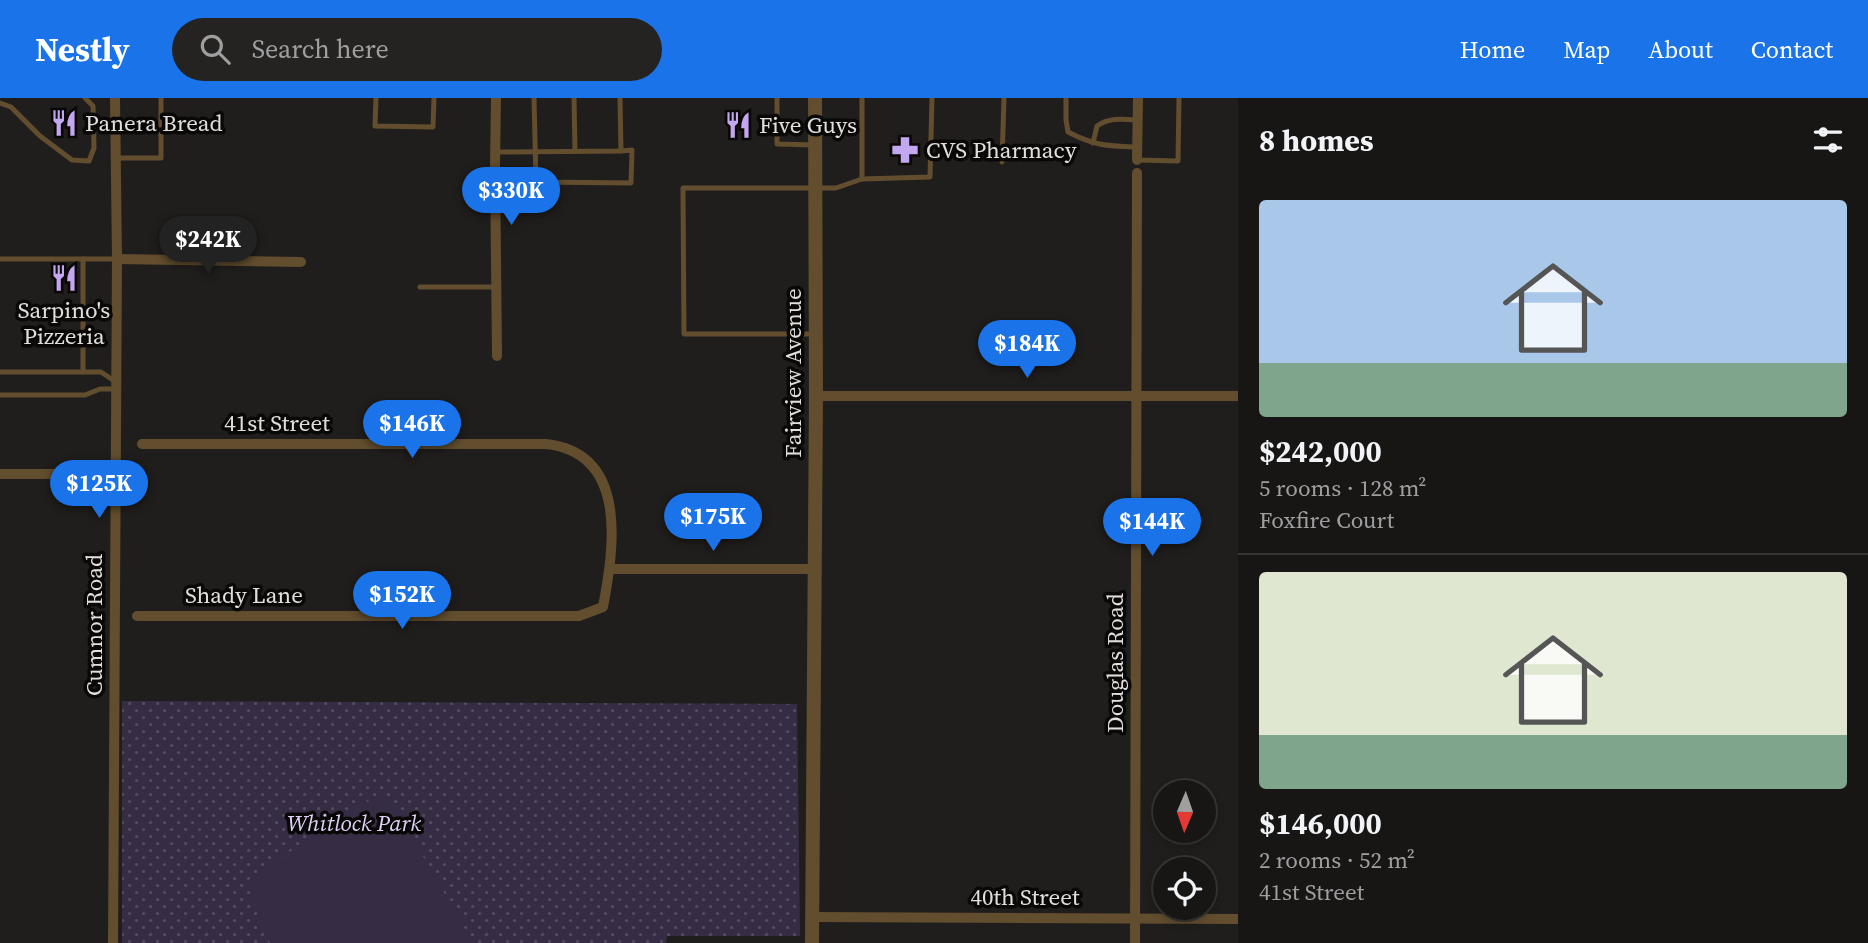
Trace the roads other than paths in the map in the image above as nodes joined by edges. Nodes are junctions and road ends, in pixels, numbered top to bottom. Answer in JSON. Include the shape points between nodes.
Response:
{"nodes":[{"id":1,"x":85,"y":98,"type":"edge"},
{"id":2,"x":115,"y":98,"type":"edge"},
{"id":3,"x":160,"y":98,"type":"edge"},
{"id":4,"x":376,"y":98,"type":"edge"},
{"id":5,"x":433,"y":98,"type":"edge"},
{"id":6,"x":496,"y":98,"type":"edge"},
{"id":7,"x":534,"y":98,"type":"edge"},
{"id":8,"x":574,"y":98,"type":"edge"},
{"id":9,"x":620,"y":98,"type":"edge"},
{"id":10,"x":777,"y":98,"type":"edge"},
{"id":11,"x":815,"y":98,"type":"edge"},
{"id":12,"x":862,"y":98,"type":"edge"},
{"id":13,"x":932,"y":98,"type":"edge"},
{"id":14,"x":1004,"y":98,"type":"edge"},
{"id":15,"x":1066,"y":98,"type":"edge"},
{"id":16,"x":1138,"y":98,"type":"edge"},
{"id":17,"x":1179,"y":98,"type":"edge"},
{"id":18,"x":0,"y":103,"type":"edge"},
{"id":19,"x":1137,"y":120,"type":"junction"},
{"id":20,"x":1093,"y":143,"type":"junction"},
{"id":21,"x":815,"y":145,"type":"junction"},
{"id":22,"x":1137,"y":147,"type":"junction"},
{"id":23,"x":621,"y":150,"type":"junction"},
{"id":24,"x":535,"y":151,"type":"junction"},
{"id":25,"x":575,"y":151,"type":"junction"},
{"id":26,"x":495,"y":152,"type":"junction"},
{"id":27,"x":115,"y":158,"type":"junction"},
{"id":28,"x":1137,"y":160,"type":"joint"},
{"id":29,"x":1002,"y":162,"type":"dead end"},
{"id":30,"x":1138,"y":173,"type":"dead end"},
{"id":31,"x":862,"y":179,"type":"junction"},
{"id":32,"x":815,"y":187,"type":"junction"},
{"id":33,"x":0,"y":259,"type":"edge"},
{"id":34,"x":83,"y":259,"type":"junction"},
{"id":35,"x":117,"y":259,"type":"junction"},
{"id":36,"x":301,"y":262,"type":"dead end"},
{"id":37,"x":421,"y":287,"type":"dead end"},
{"id":38,"x":496,"y":287,"type":"junction"},
{"id":39,"x":816,"y":334,"type":"junction"},
{"id":40,"x":497,"y":356,"type":"dead end"},
{"id":41,"x":0,"y":372,"type":"edge"},
{"id":42,"x":83,"y":372,"type":"junction"},
{"id":43,"x":116,"y":386,"type":"junction"},
{"id":44,"x":0,"y":395,"type":"edge"},
{"id":45,"x":816,"y":396,"type":"junction"},
{"id":46,"x":1137,"y":396,"type":"junction"},
{"id":47,"x":1238,"y":396,"type":"edge"},
{"id":48,"x":142,"y":444,"type":"dead end"},
{"id":49,"x":0,"y":474,"type":"edge"},
{"id":50,"x":115,"y":474,"type":"junction"},
{"id":51,"x":611,"y":569,"type":"junction"},
{"id":52,"x":815,"y":569,"type":"junction"},
{"id":53,"x":137,"y":616,"type":"dead end"},
{"id":54,"x":812,"y":917,"type":"junction"},
{"id":55,"x":1135,"y":918,"type":"junction"},
{"id":56,"x":1238,"y":919,"type":"edge"},
{"id":57,"x":113,"y":943,"type":"edge"},
{"id":58,"x":812,"y":943,"type":"edge"},
{"id":59,"x":1135,"y":943,"type":"edge"}],
"edges":[{"from":1,"to":18,"type":"lane","via":[[93,106],[94,148],[89,161],[72,160],[11,107]]},
{"from":2,"to":27,"type":"street","name":"Cumnor Road"},
{"from":3,"to":27,"type":"lane","via":[[161,158]]},
{"from":4,"to":5,"type":"lane","via":[[375,126],[433,127]]},
{"from":6,"to":26,"type":"street"},
{"from":7,"to":24,"type":"lane"},
{"from":8,"to":25,"type":"lane"},
{"from":9,"to":23,"type":"lane"},
{"from":10,"to":21,"type":"lane","via":[[776,144]]},
{"from":11,"to":21,"type":"street","name":"Fairview Avenue"},
{"from":12,"to":31,"type":"lane"},
{"from":13,"to":31,"type":"lane","via":[[929,177]]},
{"from":14,"to":29,"type":"lane"},
{"from":15,"to":20,"type":"lane","via":[[1068,132]]},
{"from":16,"to":19,"type":"street"},
{"from":17,"to":28,"type":"lane","via":[[1178,160]]},
{"from":19,"to":20,"type":"lane","via":[[1103,122],[1097,126]]},
{"from":19,"to":22,"type":"street"},
{"from":20,"to":22,"type":"lane"},
{"from":21,"to":32,"type":"street","name":"Fairview Avenue"},
{"from":22,"to":28,"type":"street"},
{"from":23,"to":24,"type":"lane","via":[[632,150],[631,183],[536,182]]},
{"from":23,"to":25,"type":"lane"},
{"from":24,"to":25,"type":"lane"},
{"from":24,"to":26,"type":"lane"},
{"from":26,"to":38,"type":"street"},
{"from":27,"to":35,"type":"street","name":"Cumnor Road"},
{"from":30,"to":46,"type":"street","name":"Douglas Road"},
{"from":31,"to":32,"type":"lane","via":[[836,188]]},
{"from":32,"to":39,"type":"street","name":"Fairview Avenue"},
{"from":32,"to":39,"type":"lane","via":[[683,188],[684,334]]},
{"from":33,"to":34,"type":"lane"},
{"from":34,"to":35,"type":"lane"},
{"from":34,"to":42,"type":"lane"},
{"from":35,"to":36,"type":"street"},
{"from":35,"to":43,"type":"street","name":"Cumnor Road"},
{"from":37,"to":38,"type":"lane"},
{"from":38,"to":40,"type":"street"},
{"from":39,"to":45,"type":"street","name":"Fairview Avenue"},
{"from":41,"to":42,"type":"lane"},
{"from":42,"to":43,"type":"lane","via":[[101,372]]},
{"from":43,"to":44,"type":"lane","via":[[85,395]]},
{"from":43,"to":50,"type":"street","name":"Cumnor Road"},
{"from":45,"to":46,"type":"street"},
{"from":45,"to":52,"type":"street","name":"Fairview Avenue"},
{"from":46,"to":47,"type":"street"},
{"from":46,"to":55,"type":"street","name":"Douglas Road"},
{"from":48,"to":51,"type":"street","name":"41st Street","via":[[564,447],[592,463],[607,489]]},
{"from":49,"to":50,"type":"street"},
{"from":50,"to":57,"type":"street","name":"Cumnor Road"},
{"from":51,"to":52,"type":"street"},
{"from":51,"to":53,"type":"street","name":"Shady Lane","via":[[603,607],[579,616]]},
{"from":52,"to":54,"type":"street","name":"Fairview Avenue"},
{"from":54,"to":55,"type":"street","name":"40th Street"},
{"from":54,"to":58,"type":"street","name":"Fairview Avenue"},
{"from":55,"to":56,"type":"street","name":"40th Street"},
{"from":55,"to":59,"type":"street","name":"Douglas Road"}]}
